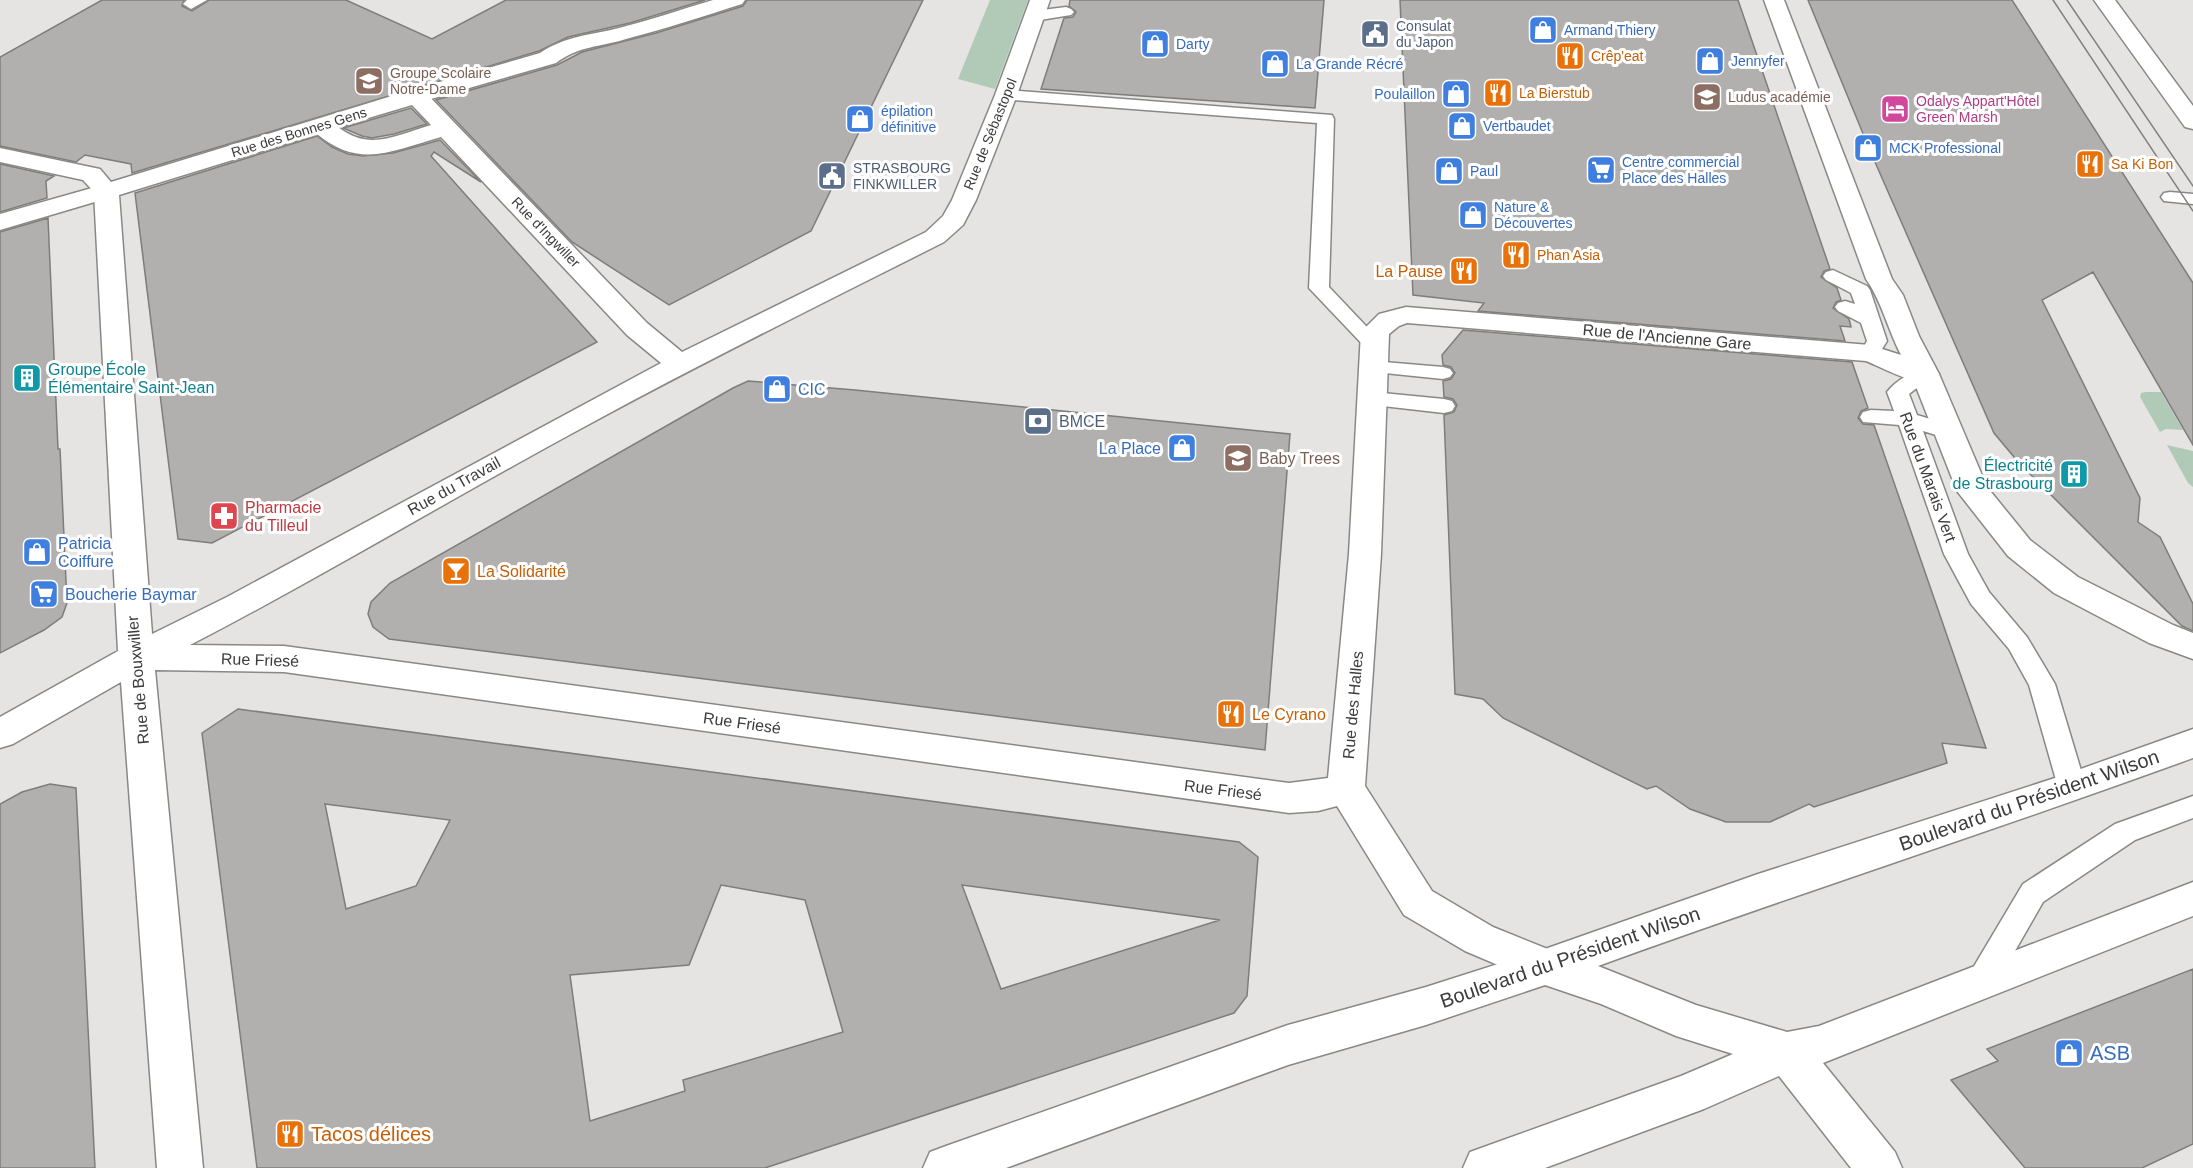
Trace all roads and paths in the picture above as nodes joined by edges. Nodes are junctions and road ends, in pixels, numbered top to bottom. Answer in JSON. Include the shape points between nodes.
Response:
{"nodes":[{"id":1,"x":735,"y":0,"type":"edge"},
{"id":2,"x":1774,"y":0,"type":"edge"},
{"id":3,"x":2104,"y":0,"type":"edge"},
{"id":4,"x":1038,"y":6,"type":"edge"},
{"id":5,"x":1068,"y":9,"type":"dead end"},
{"id":6,"x":1006,"y":95,"type":"junction"},
{"id":7,"x":416,"y":96,"type":"junction"},
{"id":8,"x":2193,"y":122,"type":"edge"},
{"id":9,"x":321,"y":125,"type":"junction"},
{"id":10,"x":446,"y":128,"type":"junction"},
{"id":11,"x":0,"y":155,"type":"edge"},
{"id":12,"x":106,"y":191,"type":"junction"},
{"id":13,"x":2170,"y":197,"type":"dead end"},
{"id":14,"x":2193,"y":199,"type":"edge"},
{"id":15,"x":0,"y":222,"type":"edge"},
{"id":16,"x":913,"y":249,"type":"joint"},
{"id":17,"x":1833,"y":276,"type":"dead end"},
{"id":18,"x":1870,"y":284,"type":"junction"},
{"id":19,"x":1845,"y":307,"type":"dead end"},
{"id":20,"x":1870,"y":320,"type":"junction"},
{"id":21,"x":1905,"y":336,"type":"junction"},
{"id":22,"x":1870,"y":353,"type":"junction"},
{"id":23,"x":680,"y":364,"type":"junction"},
{"id":24,"x":1373,"y":370,"type":"junction"},
{"id":25,"x":1443,"y":373,"type":"dead end"},
{"id":26,"x":1925,"y":374,"type":"junction"},
{"id":27,"x":1444,"y":406,"type":"dead end"},
{"id":28,"x":1871,"y":417,"type":"dead end"},
{"id":29,"x":1908,"y":419,"type":"junction"},
{"id":30,"x":1949,"y":432,"type":"junction"},
{"id":31,"x":2193,"y":646,"type":"edge"},
{"id":32,"x":136,"y":657,"type":"junction"},
{"id":33,"x":0,"y":734,"type":"edge"},
{"id":34,"x":2193,"y":743,"type":"edge"},
{"id":35,"x":2072,"y":787,"type":"junction"},
{"id":36,"x":1346,"y":788,"type":"junction"},
{"id":37,"x":2193,"y":807,"type":"edge"},
{"id":38,"x":2193,"y":899,"type":"edge"},
{"id":39,"x":1545,"y":967,"type":"junction"},
{"id":40,"x":1981,"y":981,"type":"junction"},
{"id":41,"x":1787,"y":1052,"type":"junction"},
{"id":42,"x":180,"y":1168,"type":"edge"},
{"id":43,"x":946,"y":1168,"type":"edge"},
{"id":44,"x":1486,"y":1168,"type":"edge"},
{"id":45,"x":1879,"y":1168,"type":"edge"}],
"edges":[{"from":1,"to":7,"type":"street","name":"Rue des Bonnes Gens","via":[[589,40],[548,58]]},
{"from":2,"to":18,"type":"street"},
{"from":3,"to":8,"type":"street"},
{"from":4,"to":5,"type":"lane"},
{"from":4,"to":6,"type":"street","name":"Rue de Sébastopol"},
{"from":6,"to":16,"type":"street","name":"Rue de Sébastopol","via":[[954,220]]},
{"from":6,"to":24,"type":"lane","via":[[1326,119],[1319,288]]},
{"from":7,"to":9,"type":"street","name":"Rue des Bonnes Gens"},
{"from":7,"to":10,"type":"street","name":"Rue d'Ingwiller"},
{"from":9,"to":10,"type":"street","via":[[350,147],[371,149]]},
{"from":9,"to":12,"type":"street","name":"Rue des Bonnes Gens"},
{"from":10,"to":23,"type":"street","name":"Rue d'Ingwiller","via":[[638,329]]},
{"from":11,"to":12,"type":"street","via":[[91,174]]},
{"from":12,"to":15,"type":"street","name":"Rue des Bonnes Gens"},
{"from":12,"to":32,"type":"street","name":"Rue de Bouxwiller"},
{"from":13,"to":14,"type":"lane"},
{"from":16,"to":23,"type":"street","name":"Rue du Travail"},
{"from":17,"to":18,"type":"lane"},
{"from":18,"to":20,"type":"lane"},
{"from":18,"to":21,"type":"street","via":[[1890,295]]},
{"from":19,"to":20,"type":"lane"},
{"from":20,"to":22,"type":"lane","via":[[1877,341]]},
{"from":21,"to":22,"type":"street"},
{"from":21,"to":26,"type":"street"},
{"from":22,"to":24,"type":"street","name":"Rue de l'Ancienne Gare","via":[[1406,315],[1389,320],[1375,332]]},
{"from":22,"to":26,"type":"street","name":"Rue de l'Ancienne Gare"},
{"from":23,"to":32,"type":"street","name":"Rue du Travail","via":[[239,605]]},
{"from":24,"to":25,"type":"lane"},
{"from":24,"to":27,"type":"lane"},
{"from":24,"to":36,"type":"street","name":"Rue des Halles","via":[[1365,554]]},
{"from":26,"to":29,"type":"lane","name":"Rue du Marais Vert","via":[[1898,392]]},
{"from":26,"to":30,"type":"street"},
{"from":28,"to":29,"type":"lane"},
{"from":29,"to":30,"type":"lane"},
{"from":29,"to":35,"type":"lane","name":"Rue du Marais Vert","via":[[1956,554],[1980,598],[2018,643],[2042,684]]},
{"from":30,"to":31,"type":"street","via":[[1973,491],[2019,548],[2066,585],[2161,634]]},
{"from":32,"to":33,"type":"street","name":"Rue du Travail"},
{"from":32,"to":36,"type":"street","name":"Rue Friesé","via":[[284,659],[1289,798],[1318,796]]},
{"from":32,"to":42,"type":"street","name":"Rue de Bouxwiller"},
{"from":34,"to":35,"type":"street","name":"Boulevard du Président Wilson"},
{"from":35,"to":39,"type":"street","name":"Boulevard du Président Wilson","via":[[1758,891]]},
{"from":36,"to":39,"type":"street","via":[[1418,903],[1479,939]]},
{"from":37,"to":40,"type":"lane","via":[[2125,832],[2033,893]]},
{"from":38,"to":40,"type":"street"},
{"from":39,"to":41,"type":"street","via":[[1610,988],[1691,1022]]},
{"from":39,"to":43,"type":"street","name":"Boulevard du Président Wilson","via":[[1288,1045]]},
{"from":40,"to":41,"type":"street","via":[[1819,1045]]},
{"from":41,"to":44,"type":"street","via":[[1689,1094]]},
{"from":41,"to":45,"type":"street"}]}
